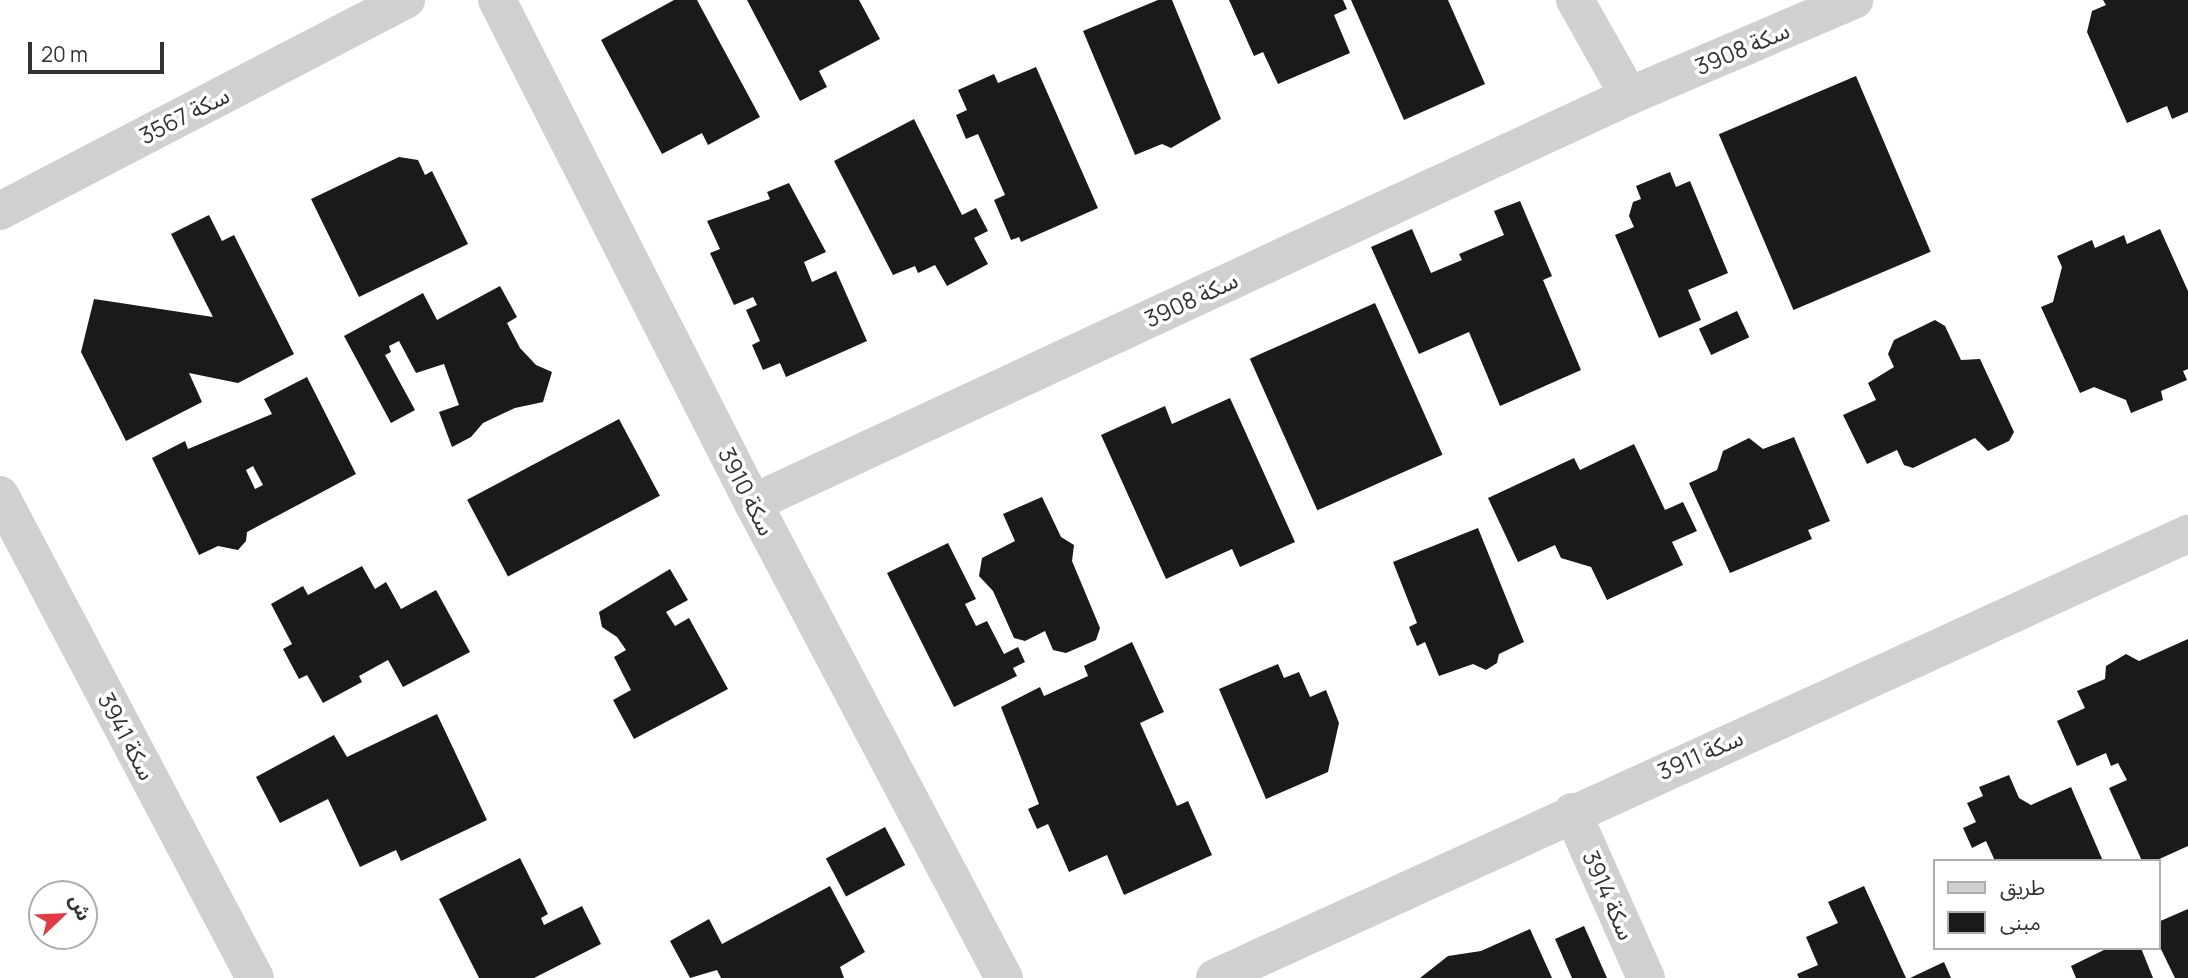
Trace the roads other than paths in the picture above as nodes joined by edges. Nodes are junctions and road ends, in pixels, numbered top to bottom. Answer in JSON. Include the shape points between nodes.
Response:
{"nodes":[{"id":1,"x":405,"y":0,"type":"edge"},
{"id":2,"x":496,"y":0,"type":"edge"},
{"id":3,"x":1575,"y":0,"type":"edge"},
{"id":4,"x":1854,"y":0,"type":"edge"},
{"id":5,"x":1629,"y":96,"type":"junction"},
{"id":6,"x":0,"y":211,"type":"edge"},
{"id":7,"x":0,"y":495,"type":"edge"},
{"id":8,"x":753,"y":503,"type":"junction"},
{"id":9,"x":2188,"y":534,"type":"edge"},
{"id":10,"x":1572,"y":812,"type":"junction"},
{"id":11,"x":255,"y":978,"type":"edge"},
{"id":12,"x":1004,"y":978,"type":"edge"},
{"id":13,"x":1215,"y":978,"type":"edge"},
{"id":14,"x":1646,"y":978,"type":"edge"}],
"edges":[{"from":1,"to":6,"type":"street","name":"سكة 3567"},
{"from":2,"to":8,"type":"street","name":"سكة 3910"},
{"from":3,"to":5,"type":"street"},
{"from":4,"to":5,"type":"street","name":"سكة 3908"},
{"from":5,"to":8,"type":"street","name":"سكة 3908"},
{"from":7,"to":11,"type":"street","name":"سكة 3941"},
{"from":8,"to":12,"type":"street","name":"سكة 3910"},
{"from":9,"to":10,"type":"street","name":"سكة 3911"},
{"from":10,"to":13,"type":"street","name":"سكة 3911"},
{"from":10,"to":14,"type":"street","name":"سكة 3914"}]}
